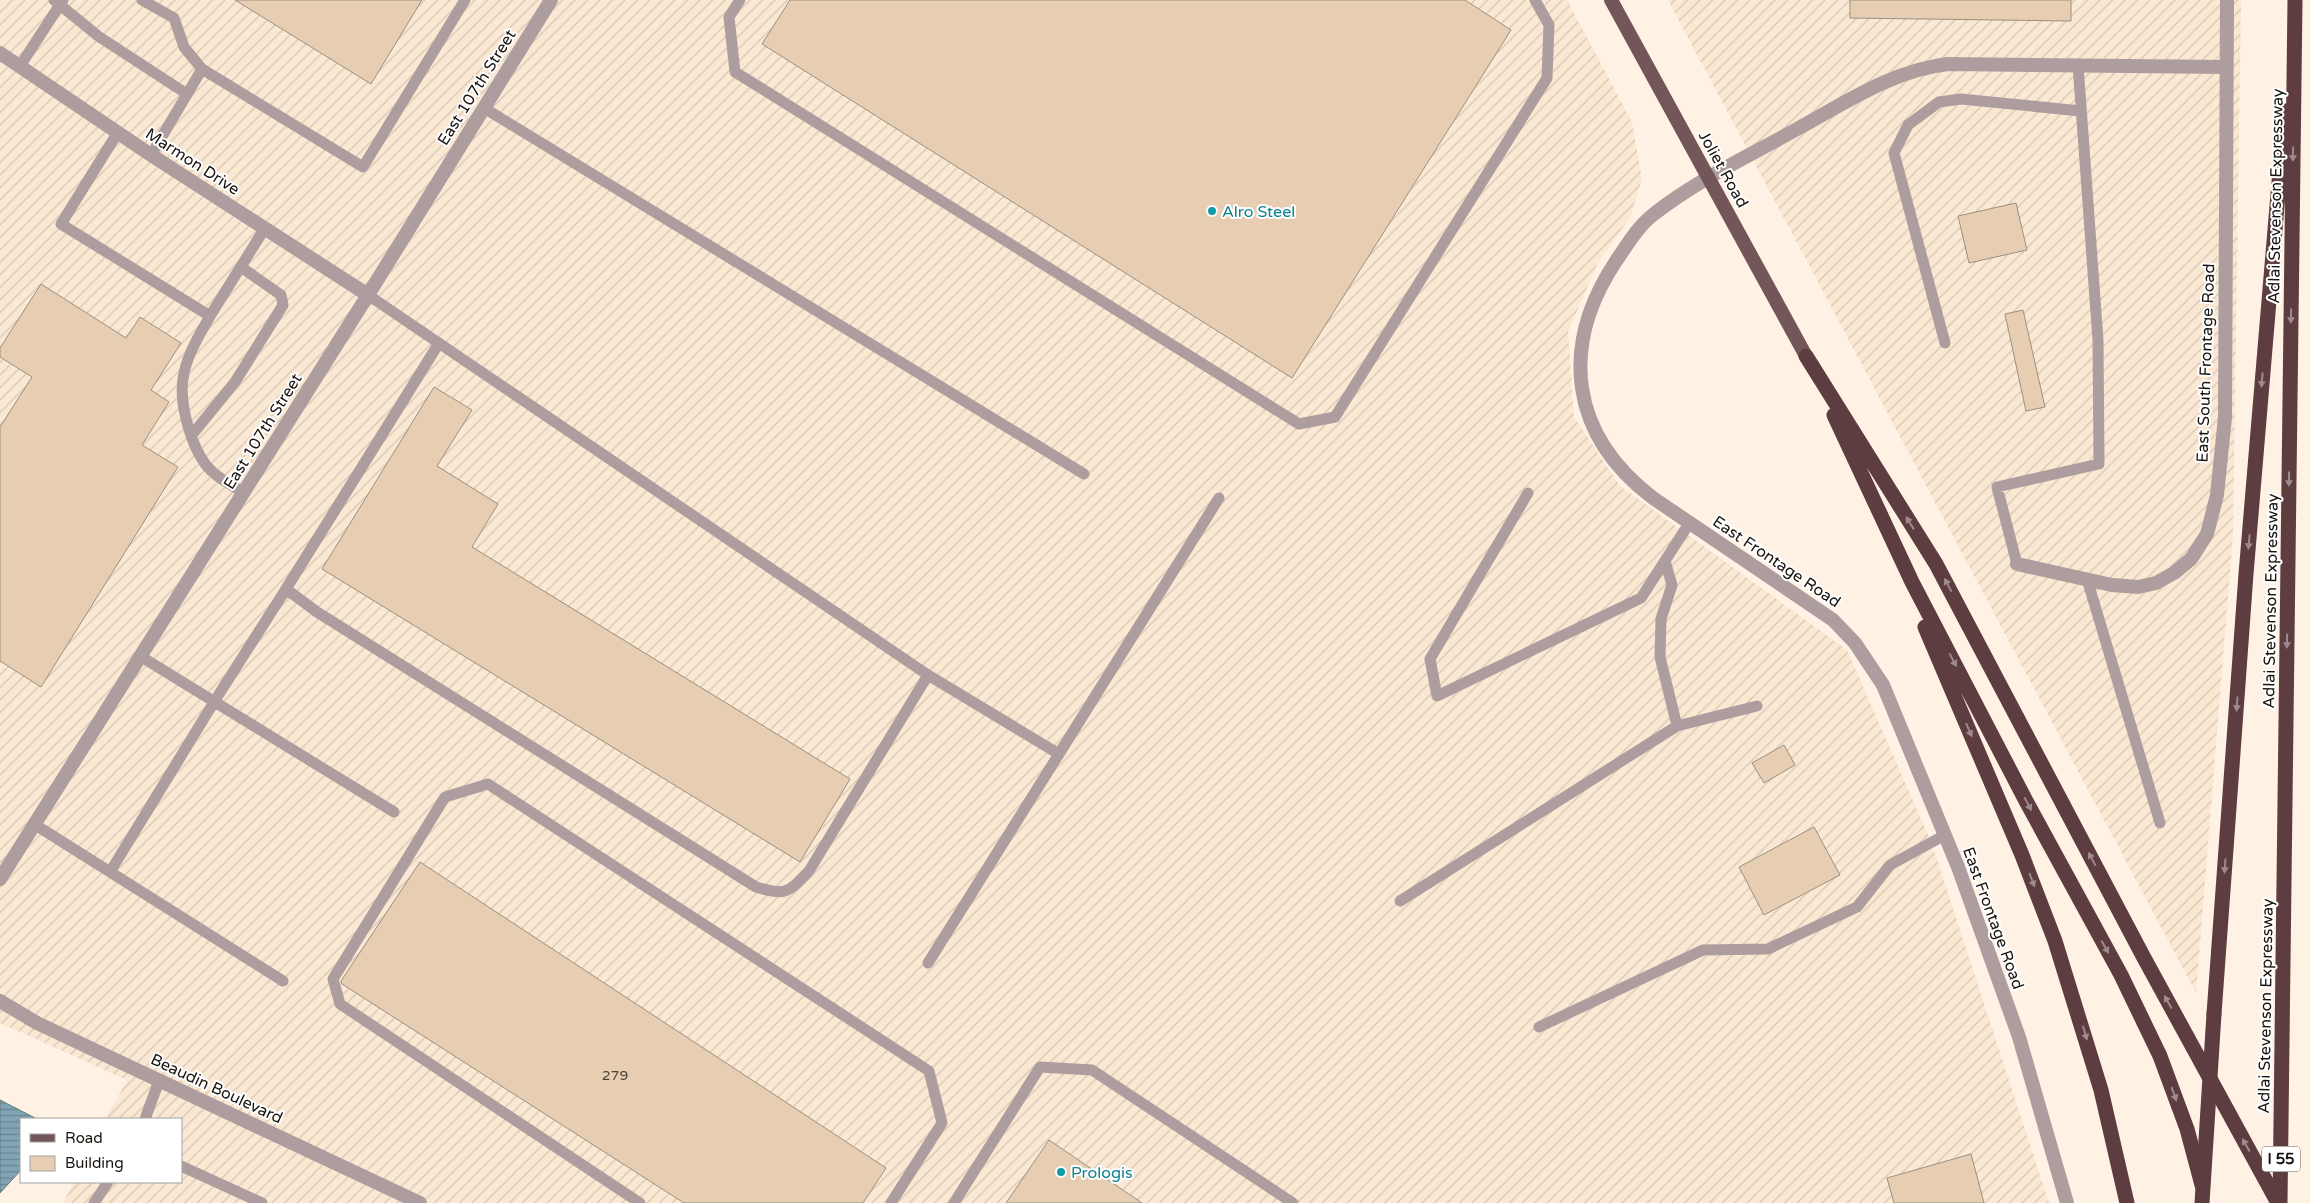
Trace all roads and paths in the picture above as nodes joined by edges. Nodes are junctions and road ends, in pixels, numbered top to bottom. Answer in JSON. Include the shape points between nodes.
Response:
{"nodes":[{"id":1,"x":142,"y":0,"type":"edge"},
{"id":2,"x":465,"y":0,"type":"edge"},
{"id":3,"x":551,"y":0,"type":"edge"},
{"id":4,"x":740,"y":0,"type":"edge"},
{"id":5,"x":1535,"y":0,"type":"edge"},
{"id":6,"x":1611,"y":0,"type":"edge"},
{"id":7,"x":2227,"y":0,"type":"edge"},
{"id":8,"x":2294,"y":0,"type":"edge"},
{"id":9,"x":59,"y":1,"type":"edge"},
{"id":10,"x":0,"y":52,"type":"edge"},
{"id":11,"x":2078,"y":65,"type":"junction"},
{"id":12,"x":20,"y":66,"type":"junction"},
{"id":13,"x":2226,"y":67,"type":"junction"},
{"id":14,"x":202,"y":69,"type":"junction"},
{"id":15,"x":188,"y":94,"type":"junction"},
{"id":16,"x":484,"y":108,"type":"junction"},
{"id":17,"x":2081,"y":111,"type":"junction"},
{"id":18,"x":118,"y":132,"type":"junction"},
{"id":19,"x":151,"y":155,"type":"junction"},
{"id":20,"x":1709,"y":178,"type":"junction"},
{"id":21,"x":265,"y":228,"type":"junction"},
{"id":22,"x":240,"y":267,"type":"junction"},
{"id":23,"x":368,"y":295,"type":"junction"},
{"id":24,"x":210,"y":316,"type":"junction"},
{"id":25,"x":439,"y":343,"type":"junction"},
{"id":26,"x":1945,"y":343,"type":"dead end"},
{"id":27,"x":1806,"y":356,"type":"junction"},
{"id":28,"x":191,"y":436,"type":"junction"},
{"id":29,"x":1847,"y":443,"type":"junction"},
{"id":30,"x":1084,"y":474,"type":"dead end"},
{"id":31,"x":244,"y":493,"type":"junction"},
{"id":32,"x":1528,"y":493,"type":"dead end"},
{"id":33,"x":1219,"y":498,"type":"dead end"},
{"id":34,"x":1690,"y":522,"type":"junction"},
{"id":35,"x":1665,"y":561,"type":"junction"},
{"id":36,"x":2017,"y":564,"type":"joint"},
{"id":37,"x":2087,"y":579,"type":"junction"},
{"id":38,"x":286,"y":589,"type":"junction"},
{"id":39,"x":140,"y":656,"type":"junction"},
{"id":40,"x":928,"y":675,"type":"junction"},
{"id":41,"x":214,"y":702,"type":"junction"},
{"id":42,"x":1757,"y":706,"type":"dead end"},
{"id":43,"x":1677,"y":726,"type":"junction"},
{"id":44,"x":1059,"y":754,"type":"junction"},
{"id":45,"x":394,"y":812,"type":"dead end"},
{"id":46,"x":34,"y":824,"type":"junction"},
{"id":47,"x":2160,"y":824,"type":"dead end"},
{"id":48,"x":1945,"y":835,"type":"junction"},
{"id":49,"x":110,"y":872,"type":"junction"},
{"id":50,"x":0,"y":878,"type":"edge"},
{"id":51,"x":1400,"y":901,"type":"dead end"},
{"id":52,"x":928,"y":963,"type":"dead end"},
{"id":53,"x":283,"y":980,"type":"dead end"},
{"id":54,"x":0,"y":1001,"type":"edge"},
{"id":55,"x":1538,"y":1027,"type":"dead end"},
{"id":56,"x":159,"y":1081,"type":"junction"},
{"id":57,"x":144,"y":1118,"type":"edge"},
{"id":58,"x":182,"y":1166,"type":"edge"},
{"id":59,"x":107,"y":1183,"type":"edge"},
{"id":60,"x":94,"y":1203,"type":"edge"},
{"id":61,"x":262,"y":1203,"type":"edge"},
{"id":62,"x":420,"y":1203,"type":"edge"},
{"id":63,"x":640,"y":1203,"type":"edge"},
{"id":64,"x":891,"y":1203,"type":"edge"},
{"id":65,"x":954,"y":1203,"type":"edge"},
{"id":66,"x":1293,"y":1203,"type":"edge"},
{"id":67,"x":2067,"y":1203,"type":"edge"},
{"id":68,"x":2127,"y":1203,"type":"edge"},
{"id":69,"x":2202,"y":1203,"type":"edge"},
{"id":70,"x":2207,"y":1203,"type":"edge"},
{"id":71,"x":2279,"y":1203,"type":"edge"}],
"edges":[{"from":1,"to":14,"type":"lane","via":[[174,18],[184,47]]},
{"from":2,"to":14,"type":"lane","via":[[363,167]]},
{"from":3,"to":16,"type":"street","name":"East 107th Street"},
{"from":4,"to":5,"type":"lane","via":[[729,17],[734,72],[1299,424],[1336,417],[1547,78],[1549,25]]},
{"from":6,"to":20,"type":"main road","name":"Joliet Road"},
{"from":7,"to":13,"type":"street","name":"East South Frontage Road"},
{"from":8,"to":69,"type":"highway","one_way":true,"bridge":true,"via":[[2247,564]]},
{"from":8,"to":71,"type":"highway","name":"Adlai Stevenson Expressway","number":"I 55","one_way":true},
{"from":9,"to":12,"type":"lane"},
{"from":9,"to":15,"type":"lane","via":[[98,36]]},
{"from":10,"to":12,"type":"street","name":"Marmon Drive"},
{"from":11,"to":13,"type":"street"},
{"from":11,"to":17,"type":"lane"},
{"from":11,"to":20,"type":"street","via":[[1948,64],[1912,70],[1844,103]]},
{"from":12,"to":18,"type":"street","name":"Marmon Drive"},
{"from":13,"to":37,"type":"street","name":"East South Frontage Road","via":[[2225,417],[2217,495],[2207,534],[2191,559],[2156,583],[2112,585]]},
{"from":14,"to":15,"type":"lane"},
{"from":15,"to":19,"type":"lane"},
{"from":16,"to":23,"type":"street","name":"East 107th Street"},
{"from":16,"to":30,"type":"lane"},
{"from":17,"to":26,"type":"lane","via":[[1961,99],[1940,102],[1908,125],[1894,153]]},
{"from":17,"to":36,"type":"lane","via":[[2098,340],[2099,464],[1997,487]]},
{"from":18,"to":19,"type":"street","name":"Marmon Drive"},
{"from":18,"to":24,"type":"lane","via":[[61,224]]},
{"from":19,"to":21,"type":"street","name":"Marmon Drive"},
{"from":20,"to":27,"type":"main road","name":"Joliet Road"},
{"from":20,"to":34,"type":"street","name":"East Frontage Road","via":[[1652,215],[1632,238],[1594,299],[1581,350],[1582,392],[1604,448],[1635,484]]},
{"from":21,"to":22,"type":"lane"},
{"from":21,"to":23,"type":"street","name":"Marmon Drive"},
{"from":22,"to":24,"type":"lane"},
{"from":22,"to":28,"type":"lane","via":[[281,296],[283,305],[235,382]]},
{"from":23,"to":25,"type":"lane"},
{"from":23,"to":31,"type":"street","name":"East 107th Street"},
{"from":24,"to":28,"type":"lane","via":[[190,352],[182,380]]},
{"from":25,"to":38,"type":"lane"},
{"from":25,"to":40,"type":"lane"},
{"from":27,"to":29,"type":"highway"},
{"from":71,"to":27,"type":"highway","one_way":true,"via":[[2138,947],[1936,564]]},
{"from":28,"to":31,"type":"lane","via":[[202,460],[214,474]]},
{"from":29,"to":68,"type":"highway","one_way":true,"via":[[2022,855],[2055,941],[2101,1090]]},
{"from":29,"to":70,"type":"highway","one_way":true,"via":[[1912,582],[2121,975],[2160,1056],[2187,1129]]},
{"from":31,"to":39,"type":"street","name":"East 107th Street"},
{"from":32,"to":35,"type":"lane","via":[[1430,659],[1437,696],[1641,598]]},
{"from":33,"to":44,"type":"lane"},
{"from":34,"to":35,"type":"lane"},
{"from":34,"to":48,"type":"street","name":"East Frontage Road","via":[[1808,601],[1855,643],[1883,685]]},
{"from":35,"to":43,"type":"lane","via":[[1672,585],[1661,618],[1660,657]]},
{"from":36,"to":37,"type":"street","name":"East South Frontage Road"},
{"from":37,"to":47,"type":"lane"},
{"from":38,"to":40,"type":"lane","via":[[317,612],[756,887],[775,892],[791,889],[809,870]]},
{"from":38,"to":41,"type":"lane"},
{"from":39,"to":41,"type":"lane"},
{"from":39,"to":46,"type":"street","name":"East 107th Street"},
{"from":40,"to":44,"type":"lane"},
{"from":41,"to":45,"type":"lane"},
{"from":41,"to":49,"type":"lane"},
{"from":42,"to":43,"type":"lane"},
{"from":43,"to":51,"type":"lane"},
{"from":44,"to":52,"type":"lane"},
{"from":46,"to":49,"type":"lane"},
{"from":46,"to":50,"type":"street","name":"East 107th Street"},
{"from":48,"to":55,"type":"lane","via":[[1890,865],[1857,907],[1768,949],[1703,950]]},
{"from":48,"to":67,"type":"street","name":"East Frontage Road","via":[[2019,1038]]},
{"from":49,"to":53,"type":"lane"},
{"from":54,"to":56,"type":"street","name":"Beaudin Boulevard","via":[[37,1023]]},
{"from":56,"to":57,"type":"lane"},
{"from":56,"to":62,"type":"street","name":"Beaudin Boulevard"},
{"from":58,"to":61,"type":"lane"},
{"from":59,"to":60,"type":"lane"},
{"from":63,"to":64,"type":"lane","via":[[340,1004],[333,979],[445,797],[488,784],[929,1071],[942,1124]]},
{"from":65,"to":66,"type":"lane","via":[[1040,1067],[1092,1070]]}]}
